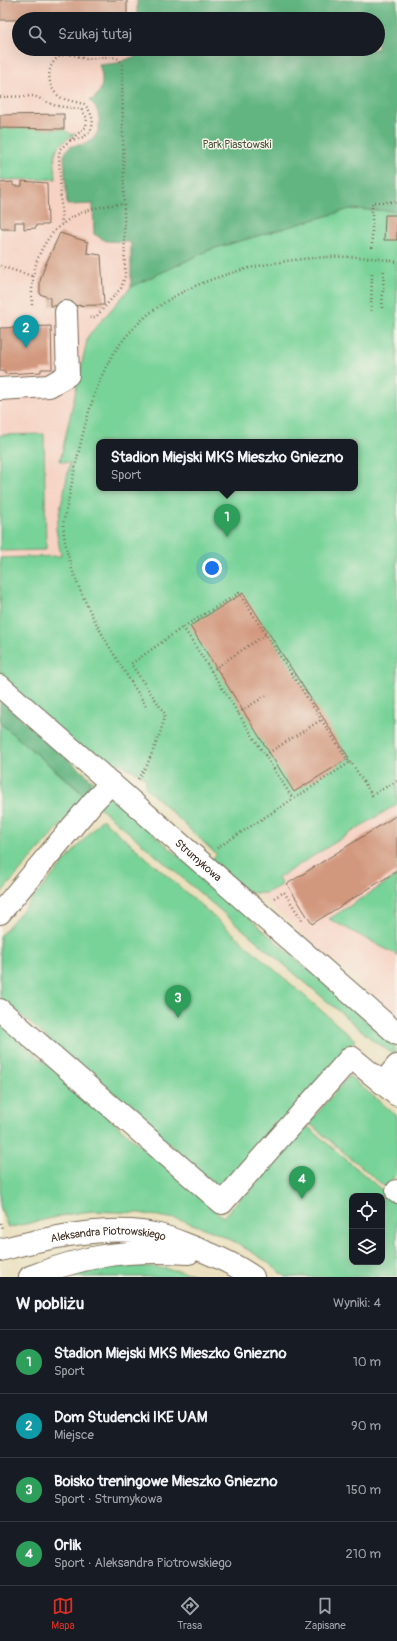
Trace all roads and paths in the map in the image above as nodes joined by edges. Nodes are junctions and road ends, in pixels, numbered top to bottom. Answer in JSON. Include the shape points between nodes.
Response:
{"nodes":[{"id":1,"x":61,"y":56,"type":"edge"},
{"id":2,"x":80,"y":56,"type":"edge"},
{"id":3,"x":0,"y":97,"type":"edge"},
{"id":4,"x":70,"y":140,"type":"junction"},
{"id":5,"x":397,"y":202,"type":"edge"},
{"id":6,"x":124,"y":204,"type":"junction"},
{"id":7,"x":62,"y":224,"type":"junction"},
{"id":8,"x":372,"y":248,"type":"dead end"},
{"id":9,"x":397,"y":262,"type":"edge"},
{"id":10,"x":0,"y":266,"type":"edge"},
{"id":11,"x":384,"y":269,"type":"dead end"},
{"id":12,"x":372,"y":274,"type":"dead end"},
{"id":13,"x":32,"y":276,"type":"junction"},
{"id":14,"x":32,"y":305,"type":"dead end"},
{"id":15,"x":382,"y":308,"type":"dead end"},
{"id":16,"x":371,"y":312,"type":"dead end"},
{"id":17,"x":66,"y":316,"type":"joint"},
{"id":18,"x":0,"y":389,"type":"edge"},
{"id":19,"x":183,"y":627,"type":"junction"},
{"id":20,"x":266,"y":634,"type":"junction"},
{"id":21,"x":211,"y":671,"type":"junction"},
{"id":22,"x":0,"y":686,"type":"edge"},
{"id":23,"x":267,"y":695,"type":"dead end"},
{"id":24,"x":146,"y":706,"type":"dead end"},
{"id":25,"x":238,"y":713,"type":"junction"},
{"id":26,"x":321,"y":720,"type":"junction"},
{"id":27,"x":265,"y":755,"type":"junction"},
{"id":28,"x":349,"y":763,"type":"junction"},
{"id":29,"x":397,"y":781,"type":"edge"},
{"id":30,"x":111,"y":783,"type":"junction"},
{"id":31,"x":293,"y":798,"type":"junction"},
{"id":32,"x":130,"y":800,"type":"junction"},
{"id":33,"x":199,"y":860,"type":"junction"},
{"id":34,"x":0,"y":913,"type":"edge"},
{"id":35,"x":0,"y":1010,"type":"edge"},
{"id":36,"x":397,"y":1034,"type":"edge"},
{"id":37,"x":397,"y":1066,"type":"edge"},
{"id":38,"x":390,"y":1089,"type":"edge"},
{"id":39,"x":0,"y":1250,"type":"edge"},
{"id":40,"x":214,"y":1255,"type":"junction"},
{"id":41,"x":30,"y":1277,"type":"edge"},
{"id":42,"x":253,"y":1277,"type":"edge"}],
"edges":[{"from":1,"to":4,"type":"path","via":[[50,68],[50,82],[56,93],[66,100],[84,104],[92,115],[93,123],[88,135]]},
{"from":2,"to":6,"type":"path","via":[[86,59],[114,57],[122,64]]},
{"from":3,"to":4,"type":"path","via":[[34,96],[56,106],[81,109],[87,118],[86,127]]},
{"from":4,"to":7,"type":"path","via":[[60,149],[58,156]]},
{"from":5,"to":8,"type":"path","via":[[372,202]]},
{"from":6,"to":7,"type":"path","via":[[95,208]]},
{"from":6,"to":17,"type":"path","via":[[125,276],[121,288],[96,317]]},
{"from":7,"to":13,"type":"path","via":[[44,245]]},
{"from":9,"to":24,"type":"path","via":[[362,257],[316,257],[244,270],[213,279],[183,292],[158,307],[130,332],[108,362],[94,393],[63,524],[64,544],[78,586]]},
{"from":10,"to":13,"type":"path"},
{"from":11,"to":15,"type":"path"},
{"from":12,"to":16,"type":"path"},
{"from":13,"to":14,"type":"path"},
{"from":17,"to":18,"type":"street","via":[[68,375],[49,386]]},
{"from":19,"to":20,"type":"path","via":[[239,593]]},
{"from":19,"to":21,"type":"path"},
{"from":19,"to":32,"type":"path","via":[[131,664],[165,714],[160,734]]},
{"from":20,"to":21,"type":"path"},
{"from":20,"to":26,"type":"path"},
{"from":21,"to":25,"type":"path"},
{"from":22,"to":30,"type":"street","name":"Strumykowa"},
{"from":23,"to":25,"type":"path"},
{"from":25,"to":27,"type":"path"},
{"from":26,"to":27,"type":"path"},
{"from":26,"to":28,"type":"path"},
{"from":27,"to":31,"type":"path"},
{"from":28,"to":29,"type":"path","via":[[372,796]]},
{"from":28,"to":31,"type":"path"},
{"from":30,"to":32,"type":"street","name":"Strumykowa"},
{"from":30,"to":34,"type":"street"},
{"from":31,"to":33,"type":"path"},
{"from":32,"to":33,"type":"street","name":"Strumykowa"},
{"from":33,"to":36,"type":"street","name":"Strumykowa"},
{"from":35,"to":38,"type":"street","via":[[222,1203],[350,1057]]},
{"from":37,"to":38,"type":"street"},
{"from":39,"to":40,"type":"street","name":"Aleksandra Piotrowskiego","via":[[54,1238],[119,1231],[159,1234]]},
{"from":40,"to":41,"type":"street","name":"Aleksandra Piotrowskiego","via":[[159,1251],[94,1256]]},
{"from":40,"to":42,"type":"street","name":"Aleksandra Piotrowskiego"}]}
